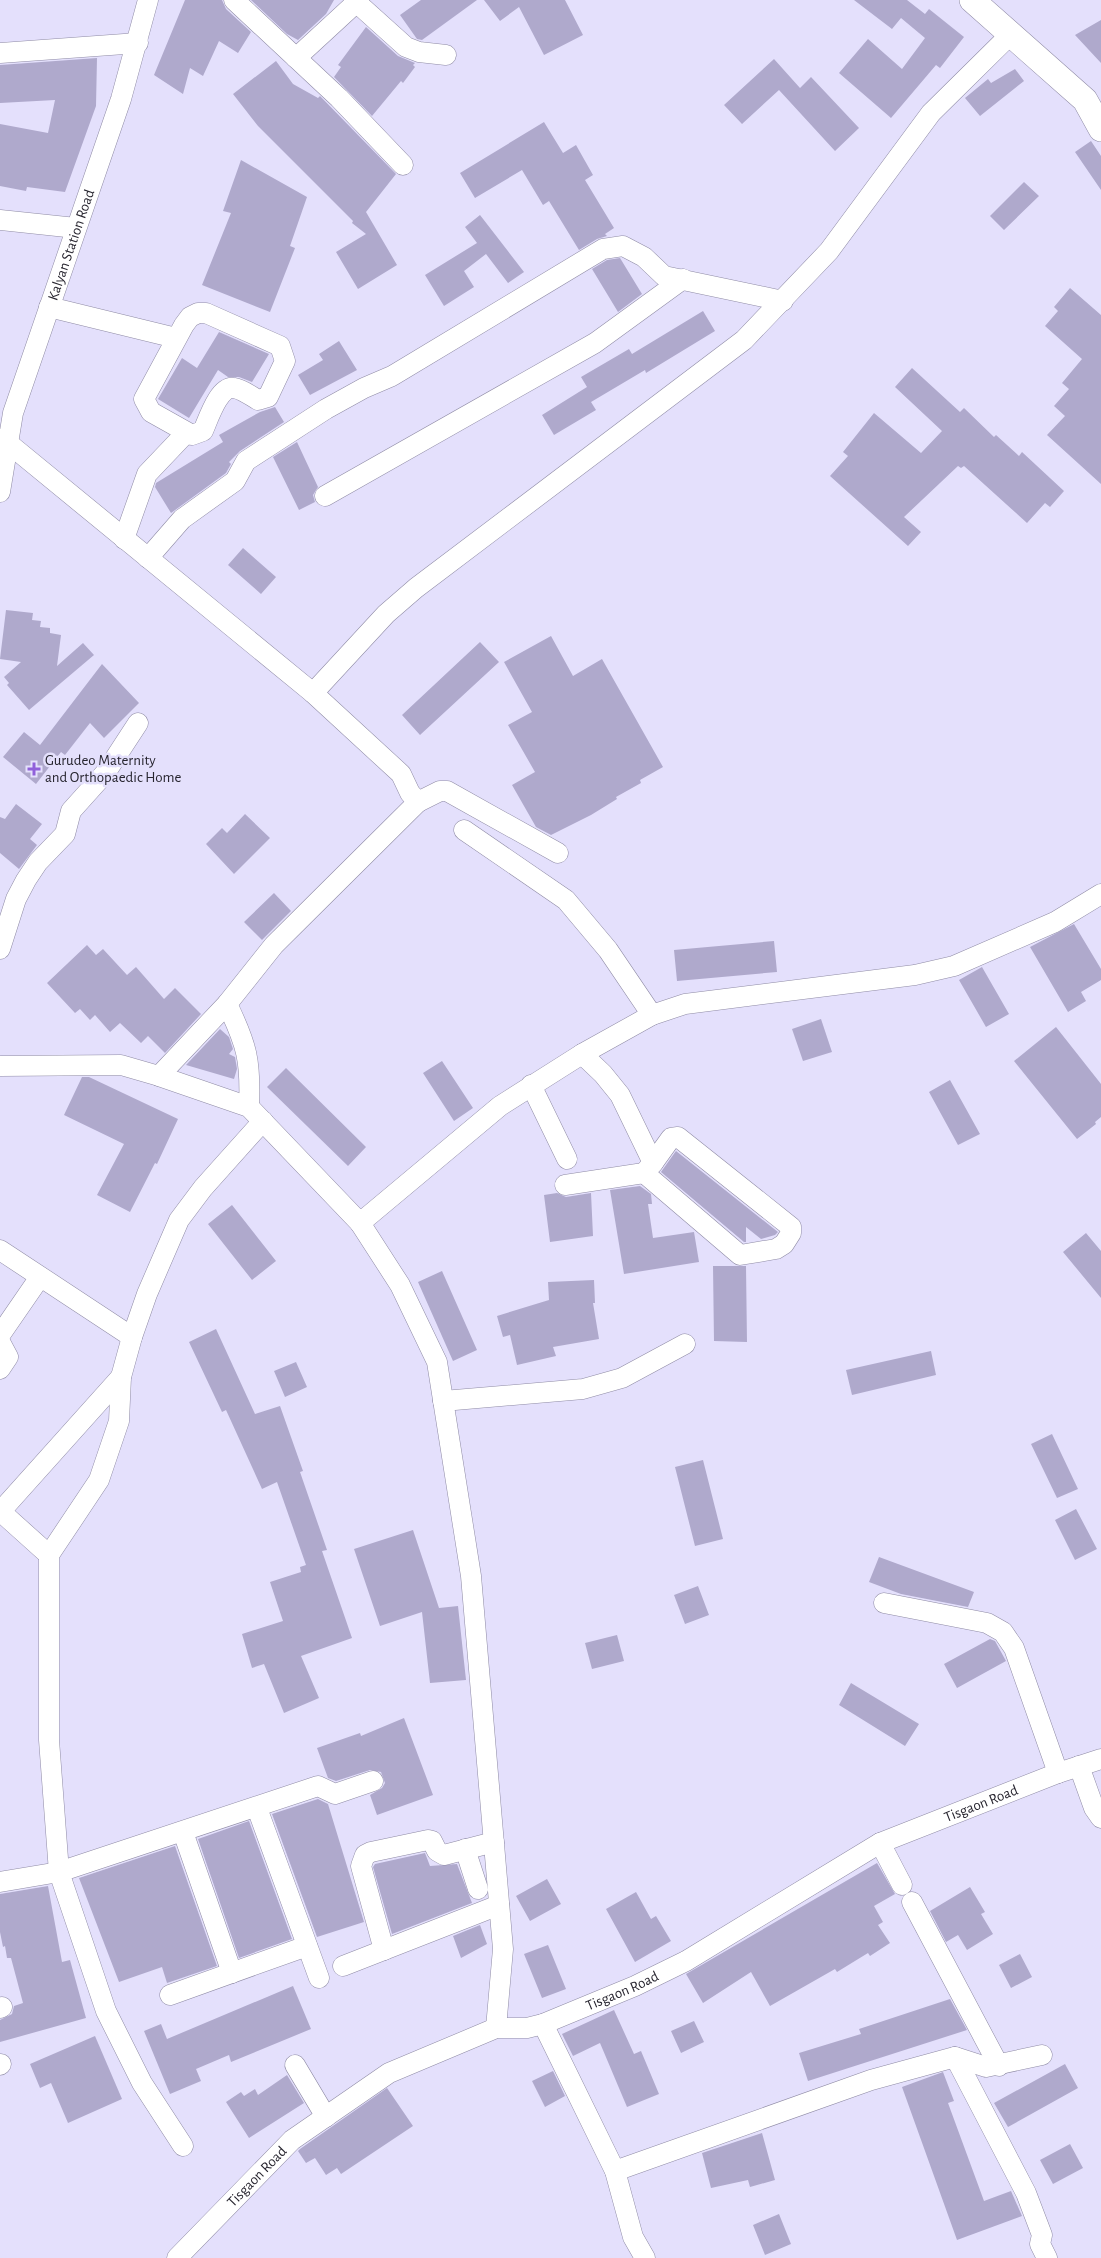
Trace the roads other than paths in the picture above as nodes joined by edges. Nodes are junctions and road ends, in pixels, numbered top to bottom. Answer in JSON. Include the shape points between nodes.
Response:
{"nodes":[{"id":1,"x":148,"y":0,"type":"edge"},
{"id":2,"x":234,"y":0,"type":"edge"},
{"id":3,"x":972,"y":0,"type":"edge"},
{"id":4,"x":358,"y":1,"type":"edge"},
{"id":5,"x":1010,"y":34,"type":"junction"},
{"id":6,"x":138,"y":43,"type":"junction"},
{"id":7,"x":0,"y":53,"type":"edge"},
{"id":8,"x":446,"y":55,"type":"dead end"},
{"id":9,"x":296,"y":58,"type":"junction"},
{"id":10,"x":1093,"y":102,"type":"edge"},
{"id":11,"x":1101,"y":130,"type":"edge"},
{"id":12,"x":403,"y":165,"type":"dead end"},
{"id":13,"x":0,"y":220,"type":"edge"},
{"id":14,"x":76,"y":228,"type":"junction"},
{"id":15,"x":683,"y":279,"type":"junction"},
{"id":16,"x":782,"y":301,"type":"junction"},
{"id":17,"x":49,"y":306,"type":"junction"},
{"id":18,"x":176,"y":338,"type":"junction"},
{"id":19,"x":186,"y":433,"type":"junction"},
{"id":20,"x":4,"y":441,"type":"edge"},
{"id":21,"x":0,"y":492,"type":"edge"},
{"id":22,"x":325,"y":496,"type":"dead end"},
{"id":23,"x":124,"y":538,"type":"junction"},
{"id":24,"x":148,"y":558,"type":"junction"},
{"id":25,"x":313,"y":693,"type":"junction"},
{"id":26,"x":138,"y":724,"type":"dead end"},
{"id":27,"x":418,"y":802,"type":"junction"},
{"id":28,"x":464,"y":830,"type":"dead end"},
{"id":29,"x":558,"y":853,"type":"dead end"},
{"id":30,"x":1101,"y":894,"type":"edge"},
{"id":31,"x":0,"y":949,"type":"edge"},
{"id":32,"x":227,"y":1004,"type":"junction"},
{"id":33,"x":652,"y":1015,"type":"junction"},
{"id":34,"x":582,"y":1054,"type":"junction"},
{"id":35,"x":0,"y":1066,"type":"edge"},
{"id":36,"x":159,"y":1076,"type":"junction"},
{"id":37,"x":531,"y":1085,"type":"junction"},
{"id":38,"x":256,"y":1114,"type":"junction"},
{"id":39,"x":568,"y":1159,"type":"dead end"},
{"id":40,"x":649,"y":1168,"type":"junction"},
{"id":41,"x":565,"y":1185,"type":"dead end"},
{"id":42,"x":360,"y":1223,"type":"junction"},
{"id":43,"x":0,"y":1250,"type":"edge"},
{"id":44,"x":40,"y":1277,"type":"junction"},
{"id":45,"x":0,"y":1335,"type":"edge"},
{"id":46,"x":132,"y":1337,"type":"junction"},
{"id":47,"x":0,"y":1342,"type":"edge"},
{"id":48,"x":685,"y":1344,"type":"dead end"},
{"id":49,"x":0,"y":1369,"type":"edge"},
{"id":50,"x":121,"y":1377,"type":"junction"},
{"id":51,"x":443,"y":1401,"type":"junction"},
{"id":52,"x":0,"y":1512,"type":"edge"},
{"id":53,"x":49,"y":1555,"type":"junction"},
{"id":54,"x":884,"y":1604,"type":"dead end"},
{"id":55,"x":1101,"y":1759,"type":"edge"},
{"id":56,"x":1078,"y":1766,"type":"junction"},
{"id":57,"x":1058,"y":1773,"type":"junction"},
{"id":58,"x":373,"y":1781,"type":"dead end"},
{"id":59,"x":257,"y":1808,"type":"junction"},
{"id":60,"x":1101,"y":1818,"type":"edge"},
{"id":61,"x":182,"y":1832,"type":"junction"},
{"id":62,"x":494,"y":1842,"type":"junction"},
{"id":63,"x":880,"y":1843,"type":"junction"},
{"id":64,"x":465,"y":1849,"type":"junction"},
{"id":65,"x":60,"y":1872,"type":"junction"},
{"id":66,"x":0,"y":1882,"type":"edge"},
{"id":67,"x":478,"y":1890,"type":"dead end"},
{"id":68,"x":499,"y":1905,"type":"junction"},
{"id":69,"x":306,"y":1946,"type":"junction"},
{"id":70,"x":384,"y":1950,"type":"junction"},
{"id":71,"x":343,"y":1966,"type":"dead end"},
{"id":72,"x":232,"y":1973,"type":"junction"},
{"id":73,"x":319,"y":1978,"type":"dead end"},
{"id":74,"x":170,"y":1995,"type":"dead end"},
{"id":75,"x":543,"y":2024,"type":"junction"},
{"id":76,"x":496,"y":2028,"type":"junction"},
{"id":77,"x":1042,"y":2055,"type":"dead end"},
{"id":78,"x":955,"y":2057,"type":"junction"},
{"id":79,"x":295,"y":2065,"type":"dead end"},
{"id":80,"x":999,"y":2066,"type":"junction"},
{"id":81,"x":326,"y":2117,"type":"junction"},
{"id":82,"x":183,"y":2146,"type":"dead end"},
{"id":83,"x":615,"y":2171,"type":"junction"},
{"id":84,"x":182,"y":2256,"type":"edge"},
{"id":85,"x":645,"y":2258,"type":"edge"},
{"id":86,"x":1047,"y":2258,"type":"edge"}],
"edges":[{"from":1,"to":6,"type":"street","name":"Kalyan Station Road"},
{"from":2,"to":9,"type":"street"},
{"from":3,"to":5,"type":"main road"},
{"from":4,"to":8,"type":"street","via":[[406,47]]},
{"from":4,"to":9,"type":"street"},
{"from":5,"to":10,"type":"main road"},
{"from":5,"to":16,"type":"street","via":[[931,114],[829,252]]},
{"from":6,"to":7,"type":"street"},
{"from":6,"to":14,"type":"street","name":"Kalyan Station Road"},
{"from":9,"to":12,"type":"street"},
{"from":10,"to":11,"type":"main road"},
{"from":13,"to":14,"type":"street"},
{"from":14,"to":17,"type":"street","name":"Kalyan Station Road"},
{"from":15,"to":16,"type":"street"},
{"from":15,"to":22,"type":"street","via":[[595,343]]},
{"from":15,"to":24,"type":"street","via":[[664,276],[644,257],[623,246],[602,249],[392,376],[326,409],[246,461],[235,481],[182,519]]},
{"from":16,"to":25,"type":"street","via":[[744,340],[416,588],[380,620]]},
{"from":17,"to":18,"type":"street"},
{"from":17,"to":20,"type":"street","name":"Kalyan Station Road"},
{"from":18,"to":19,"type":"street","via":[[144,399],[151,412]]},
{"from":18,"to":19,"type":"street","via":[[190,317],[206,313],[280,346],[285,361],[268,397],[258,400],[229,388],[220,394],[203,431],[192,435]]},
{"from":19,"to":23,"type":"street","via":[[147,474]]},
{"from":20,"to":21,"type":"street","name":"Kalyan Station Road"},
{"from":20,"to":23,"type":"street"},
{"from":23,"to":24,"type":"street"},
{"from":24,"to":25,"type":"street"},
{"from":25,"to":27,"type":"street","via":[[401,774]]},
{"from":26,"to":31,"type":"street","via":[[106,772],[72,811],[65,834],[26,880],[16,899]]},
{"from":27,"to":29,"type":"street","via":[[447,791]]},
{"from":27,"to":32,"type":"street","via":[[274,946]]},
{"from":28,"to":33,"type":"street","via":[[566,900],[608,950]]},
{"from":30,"to":33,"type":"street","via":[[1055,922],[954,966],[914,975],[685,1004]]},
{"from":32,"to":36,"type":"street"},
{"from":32,"to":38,"type":"street","via":[[247,1050]]},
{"from":33,"to":34,"type":"street"},
{"from":34,"to":37,"type":"street"},
{"from":34,"to":40,"type":"street","via":[[620,1095]]},
{"from":35,"to":36,"type":"street","via":[[120,1065]]},
{"from":36,"to":38,"type":"street"},
{"from":37,"to":39,"type":"street"},
{"from":37,"to":42,"type":"street","via":[[484,1119]]},
{"from":38,"to":42,"type":"street"},
{"from":38,"to":46,"type":"street","via":[[178,1220]]},
{"from":40,"to":40,"type":"street","via":[[670,1138],[678,1137],[790,1227],[791,1233],[776,1249],[740,1255]]},
{"from":40,"to":41,"type":"street"},
{"from":42,"to":51,"type":"street","via":[[400,1285],[436,1362]]},
{"from":43,"to":44,"type":"street"},
{"from":44,"to":45,"type":"street"},
{"from":44,"to":46,"type":"street"},
{"from":46,"to":50,"type":"street"},
{"from":47,"to":49,"type":"street","via":[[8,1357]]},
{"from":48,"to":51,"type":"street","via":[[622,1378],[584,1389]]},
{"from":50,"to":52,"type":"street"},
{"from":50,"to":53,"type":"street","via":[[119,1421],[99,1480]]},
{"from":51,"to":62,"type":"street","via":[[472,1576]]},
{"from":52,"to":53,"type":"street"},
{"from":53,"to":65,"type":"street","via":[[49,1740]]},
{"from":54,"to":57,"type":"street","via":[[988,1623],[1003,1632],[1014,1648]]},
{"from":55,"to":56,"type":"street","name":"Tisgaon Road"},
{"from":56,"to":57,"type":"street","name":"Tisgaon Road"},
{"from":56,"to":60,"type":"street"},
{"from":57,"to":63,"type":"street","name":"Tisgaon Road"},
{"from":58,"to":59,"type":"street","via":[[335,1794],[318,1786]]},
{"from":59,"to":61,"type":"street"},
{"from":59,"to":69,"type":"street"},
{"from":61,"to":65,"type":"street"},
{"from":61,"to":72,"type":"street"},
{"from":62,"to":64,"type":"street"},
{"from":62,"to":68,"type":"street"},
{"from":63,"to":75,"type":"street","name":"Tisgaon Road","via":[[686,1961]]},
{"from":63,"to":80,"type":"street"},
{"from":64,"to":67,"type":"street"},
{"from":64,"to":70,"type":"street","via":[[444,1855],[428,1840],[365,1855],[361,1866]]},
{"from":65,"to":66,"type":"street"},
{"from":65,"to":82,"type":"street","via":[[106,2011],[142,2083]]},
{"from":68,"to":70,"type":"street"},
{"from":68,"to":76,"type":"street","via":[[503,1949]]},
{"from":69,"to":72,"type":"street"},
{"from":69,"to":73,"type":"street"},
{"from":70,"to":71,"type":"street"},
{"from":72,"to":74,"type":"street"},
{"from":75,"to":76,"type":"street","name":"Tisgaon Road","via":[[527,2028]]},
{"from":75,"to":83,"type":"street"},
{"from":76,"to":81,"type":"street","name":"Tisgaon Road","via":[[389,2073]]},
{"from":77,"to":80,"type":"street"},
{"from":78,"to":80,"type":"street","via":[[986,2067]]},
{"from":78,"to":83,"type":"street","via":[[870,2080]]},
{"from":78,"to":86,"type":"street","via":[[1026,2193]]},
{"from":79,"to":81,"type":"street"},
{"from":81,"to":84,"type":"street","name":"Tisgaon Road","via":[[292,2140]]},
{"from":83,"to":85,"type":"street","via":[[633,2237]]}]}
